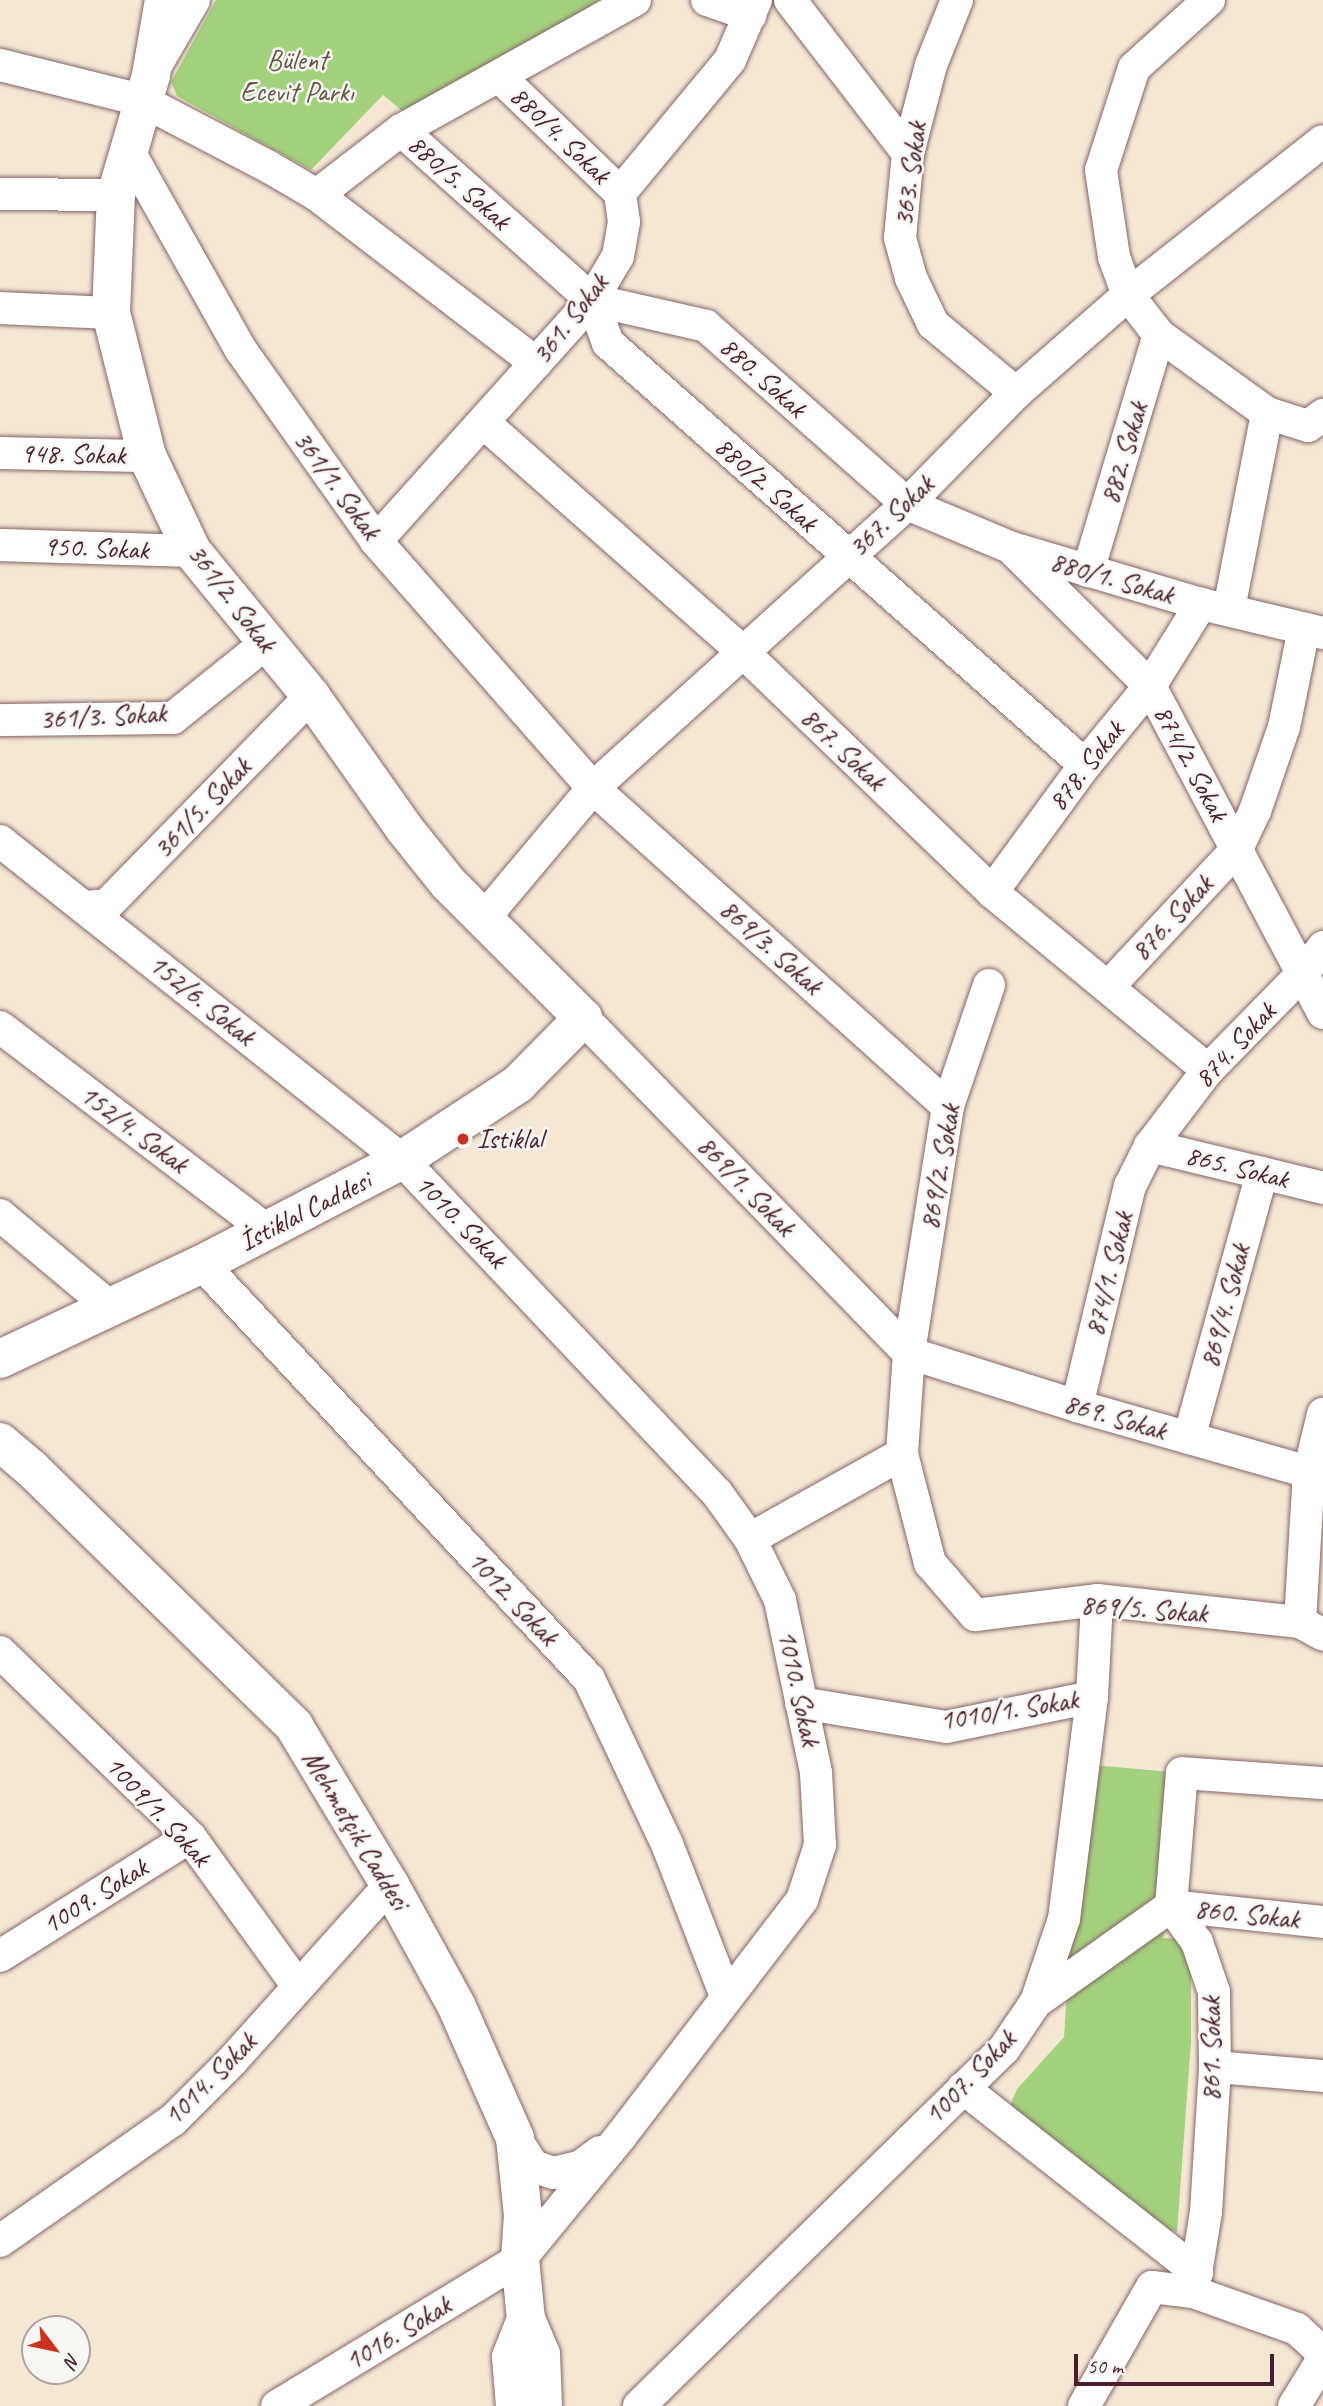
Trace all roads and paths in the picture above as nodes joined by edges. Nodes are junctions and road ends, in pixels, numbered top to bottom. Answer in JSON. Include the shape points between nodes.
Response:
{"nodes":[{"id":1,"x":164,"y":0,"type":"edge"},
{"id":2,"x":194,"y":0,"type":"edge"},
{"id":3,"x":635,"y":0,"type":"edge"},
{"id":4,"x":706,"y":0,"type":"edge"},
{"id":5,"x":790,"y":0,"type":"edge"},
{"id":6,"x":957,"y":0,"type":"edge"},
{"id":7,"x":1209,"y":0,"type":"edge"},
{"id":8,"x":753,"y":7,"type":"edge"},
{"id":9,"x":0,"y":65,"type":"edge"},
{"id":10,"x":500,"y":77,"type":"junction"},
{"id":11,"x":146,"y":88,"type":"junction"},
{"id":12,"x":401,"y":130,"type":"junction"},
{"id":13,"x":1323,"y":141,"type":"edge"},
{"id":14,"x":127,"y":148,"type":"junction"},
{"id":15,"x":908,"y":153,"type":"junction"},
{"id":16,"x":620,"y":193,"type":"junction"},
{"id":17,"x":0,"y":194,"type":"edge"},
{"id":18,"x":116,"y":195,"type":"junction"},
{"id":19,"x":317,"y":195,"type":"junction"},
{"id":20,"x":1128,"y":295,"type":"junction"},
{"id":21,"x":593,"y":300,"type":"junction"},
{"id":22,"x":0,"y":309,"type":"edge"},
{"id":23,"x":111,"y":313,"type":"junction"},
{"id":24,"x":1159,"y":335,"type":"junction"},
{"id":25,"x":536,"y":363,"type":"junction"},
{"id":26,"x":1016,"y":393,"type":"junction"},
{"id":27,"x":1267,"y":413,"type":"junction"},
{"id":28,"x":1316,"y":421,"type":"edge"},
{"id":29,"x":483,"y":422,"type":"junction"},
{"id":30,"x":0,"y":453,"type":"edge"},
{"id":31,"x":147,"y":456,"type":"junction"},
{"id":32,"x":907,"y":504,"type":"junction"},
{"id":33,"x":376,"y":541,"type":"junction"},
{"id":34,"x":0,"y":545,"type":"edge"},
{"id":35,"x":1012,"y":548,"type":"junction"},
{"id":36,"x":192,"y":551,"type":"junction"},
{"id":37,"x":847,"y":557,"type":"junction"},
{"id":38,"x":1088,"y":571,"type":"junction"},
{"id":39,"x":1215,"y":607,"type":"junction"},
{"id":40,"x":1313,"y":631,"type":"edge"},
{"id":41,"x":265,"y":644,"type":"junction"},
{"id":42,"x":744,"y":653,"type":"junction"},
{"id":43,"x":1150,"y":686,"type":"junction"},
{"id":44,"x":311,"y":696,"type":"junction"},
{"id":45,"x":0,"y":720,"type":"edge"},
{"id":46,"x":1085,"y":765,"type":"junction"},
{"id":47,"x":593,"y":788,"type":"junction"},
{"id":48,"x":0,"y":841,"type":"edge"},
{"id":49,"x":1237,"y":849,"type":"junction"},
{"id":50,"x":992,"y":892,"type":"junction"},
{"id":51,"x":86,"y":907,"type":"junction"},
{"id":52,"x":484,"y":918,"type":"junction"},
{"id":53,"x":1323,"y":947,"type":"edge"},
{"id":54,"x":1303,"y":972,"type":"junction"},
{"id":55,"x":989,"y":985,"type":"dead end"},
{"id":56,"x":1108,"y":987,"type":"junction"},
{"id":57,"x":1322,"y":1009,"type":"edge"},
{"id":58,"x":583,"y":1018,"type":"junction"},
{"id":59,"x":0,"y":1027,"type":"edge"},
{"id":60,"x":1208,"y":1070,"type":"junction"},
{"id":61,"x":948,"y":1106,"type":"junction"},
{"id":62,"x":1150,"y":1146,"type":"junction"},
{"id":63,"x":402,"y":1160,"type":"junction"},
{"id":64,"x":1262,"y":1173,"type":"junction"},
{"id":65,"x":1323,"y":1188,"type":"edge"},
{"id":66,"x":0,"y":1215,"type":"edge"},
{"id":67,"x":268,"y":1231,"type":"junction"},
{"id":68,"x":202,"y":1264,"type":"junction"},
{"id":69,"x":110,"y":1307,"type":"junction"},
{"id":70,"x":909,"y":1353,"type":"junction"},
{"id":71,"x":0,"y":1359,"type":"edge"},
{"id":72,"x":1077,"y":1406,"type":"junction"},
{"id":73,"x":1323,"y":1414,"type":"edge"},
{"id":74,"x":1189,"y":1438,"type":"junction"},
{"id":75,"x":0,"y":1442,"type":"edge"},
{"id":76,"x":902,"y":1454,"type":"junction"},
{"id":77,"x":1316,"y":1472,"type":"edge"},
{"id":78,"x":750,"y":1539,"type":"junction"},
{"id":79,"x":1097,"y":1600,"type":"junction"},
{"id":80,"x":1312,"y":1629,"type":"edge"},
{"id":81,"x":0,"y":1652,"type":"edge"},
{"id":82,"x":1092,"y":1697,"type":"junction"},
{"id":83,"x":801,"y":1703,"type":"junction"},
{"id":84,"x":1323,"y":1783,"type":"edge"},
{"id":85,"x":190,"y":1836,"type":"junction"},
{"id":86,"x":390,"y":1885,"type":"junction"},
{"id":87,"x":1171,"y":1906,"type":"junction"},
{"id":88,"x":1323,"y":1922,"type":"edge"},
{"id":89,"x":0,"y":1956,"type":"edge"},
{"id":90,"x":298,"y":1986,"type":"junction"},
{"id":91,"x":726,"y":1996,"type":"junction"},
{"id":92,"x":1036,"y":2003,"type":"junction"},
{"id":93,"x":1215,"y":2067,"type":"junction"},
{"id":94,"x":1323,"y":2076,"type":"edge"},
{"id":95,"x":963,"y":2088,"type":"junction"},
{"id":96,"x":621,"y":2136,"type":"junction"},
{"id":97,"x":515,"y":2138,"type":"junction"},
{"id":98,"x":0,"y":2241,"type":"edge"},
{"id":99,"x":520,"y":2259,"type":"junction"},
{"id":100,"x":1195,"y":2282,"type":"junction"},
{"id":101,"x":526,"y":2319,"type":"junction"},
{"id":102,"x":1323,"y":2353,"type":"edge"},
{"id":103,"x":1323,"y":2359,"type":"edge"},
{"id":104,"x":277,"y":2406,"type":"edge"},
{"id":105,"x":515,"y":2406,"type":"edge"},
{"id":106,"x":543,"y":2406,"type":"edge"},
{"id":107,"x":639,"y":2406,"type":"edge"},
{"id":108,"x":1084,"y":2406,"type":"edge"},
{"id":109,"x":1294,"y":2406,"type":"edge"}],
"edges":[{"from":1,"to":11,"type":"street","name":"361/2. Sokak"},
{"from":2,"to":11,"type":"street"},
{"from":3,"to":10,"type":"street","name":"880/5. Sokak"},
{"from":4,"to":8,"type":"street"},
{"from":5,"to":15,"type":"street"},
{"from":6,"to":15,"type":"street","name":"363. Sokak","via":[[931,65]]},
{"from":7,"to":20,"type":"street","via":[[1134,68],[1101,170],[1114,257]]},
{"from":8,"to":16,"type":"street","via":[[730,60]]},
{"from":9,"to":11,"type":"street"},
{"from":10,"to":12,"type":"street","name":"880/5. Sokak"},
{"from":10,"to":16,"type":"street","name":"880/4. Sokak"},
{"from":11,"to":14,"type":"street","name":"361/2. Sokak"},
{"from":11,"to":19,"type":"street"},
{"from":12,"to":19,"type":"street"},
{"from":12,"to":21,"type":"street","name":"880/5. Sokak"},
{"from":13,"to":20,"type":"street","name":"367. Sokak"},
{"from":14,"to":18,"type":"street","name":"361/2. Sokak"},
{"from":14,"to":33,"type":"street","name":"361/1. Sokak","via":[[241,350]]},
{"from":15,"to":26,"type":"street","name":"363. Sokak","via":[[900,238],[911,278],[933,324]]},
{"from":16,"to":21,"type":"street","name":"361. Sokak","via":[[624,222],[618,256]]},
{"from":17,"to":18,"type":"street"},
{"from":18,"to":23,"type":"street","name":"361/2. Sokak"},
{"from":19,"to":25,"type":"street"},
{"from":20,"to":24,"type":"street"},
{"from":20,"to":26,"type":"street","name":"367. Sokak"},
{"from":21,"to":25,"type":"street","name":"361. Sokak"},
{"from":21,"to":32,"type":"street","name":"880. Sokak","via":[[706,326]]},
{"from":21,"to":37,"type":"street","name":"880/2. Sokak","via":[[608,343]]},
{"from":22,"to":23,"type":"street"},
{"from":23,"to":31,"type":"street","name":"361/2. Sokak"},
{"from":24,"to":27,"type":"street"},
{"from":24,"to":38,"type":"street","name":"882. Sokak"},
{"from":25,"to":29,"type":"street","name":"361. Sokak"},
{"from":26,"to":32,"type":"street","name":"367. Sokak"},
{"from":27,"to":28,"type":"street"},
{"from":27,"to":39,"type":"street","name":"878. Sokak"},
{"from":29,"to":33,"type":"street","name":"361. Sokak"},
{"from":29,"to":42,"type":"street","name":"867. Sokak"},
{"from":30,"to":31,"type":"street","name":"948. Sokak"},
{"from":31,"to":36,"type":"street","name":"361/2. Sokak"},
{"from":32,"to":35,"type":"street","name":"880/1. Sokak"},
{"from":32,"to":37,"type":"street","name":"367. Sokak"},
{"from":33,"to":47,"type":"street","name":"361/1. Sokak"},
{"from":34,"to":36,"type":"street","name":"950. Sokak"},
{"from":35,"to":38,"type":"street","name":"880/1. Sokak"},
{"from":35,"to":43,"type":"street","name":"874/2. Sokak"},
{"from":36,"to":41,"type":"street","name":"361/2. Sokak"},
{"from":37,"to":42,"type":"street","name":"367. Sokak"},
{"from":37,"to":46,"type":"street","name":"880/2. Sokak"},
{"from":38,"to":39,"type":"street","name":"880/1. Sokak"},
{"from":39,"to":40,"type":"street","name":"880/1. Sokak"},
{"from":39,"to":43,"type":"street","name":"878. Sokak"},
{"from":40,"to":49,"type":"street","name":"876. Sokak","via":[[1255,811]]},
{"from":41,"to":44,"type":"street","name":"361/2. Sokak"},
{"from":41,"to":45,"type":"street","name":"361/3. Sokak","via":[[173,718]]},
{"from":42,"to":47,"type":"street","name":"367. Sokak"},
{"from":42,"to":50,"type":"street","name":"867. Sokak"},
{"from":43,"to":46,"type":"street","name":"878. Sokak"},
{"from":43,"to":49,"type":"street","name":"874/2. Sokak"},
{"from":44,"to":51,"type":"street","name":"361/5. Sokak","via":[[107,905]]},
{"from":44,"to":52,"type":"street","name":"361/2. Sokak","via":[[404,828]]},
{"from":46,"to":50,"type":"street","name":"878. Sokak"},
{"from":47,"to":52,"type":"street","name":"367. Sokak"},
{"from":47,"to":61,"type":"street","name":"869/3. Sokak"},
{"from":48,"to":51,"type":"street","name":"152/6. Sokak"},
{"from":49,"to":54,"type":"street","name":"874/2. Sokak"},
{"from":49,"to":56,"type":"street","name":"876. Sokak"},
{"from":50,"to":56,"type":"street","name":"867. Sokak"},
{"from":51,"to":63,"type":"street","name":"152/6. Sokak"},
{"from":52,"to":58,"type":"street","name":"361/2. Sokak"},
{"from":53,"to":54,"type":"street","name":"874. Sokak"},
{"from":54,"to":57,"type":"street","name":"874/2. Sokak"},
{"from":54,"to":60,"type":"street","name":"874. Sokak"},
{"from":55,"to":61,"type":"street","name":"869/2. Sokak"},
{"from":56,"to":60,"type":"street","name":"867. Sokak"},
{"from":58,"to":63,"type":"street","name":"İstiklal Caddesi","via":[[518,1084]]},
{"from":58,"to":70,"type":"street","name":"869/1. Sokak"},
{"from":59,"to":67,"type":"street","name":"152/4. Sokak"},
{"from":60,"to":62,"type":"street","name":"874. Sokak"},
{"from":61,"to":70,"type":"street","name":"869/2. Sokak"},
{"from":62,"to":64,"type":"street","name":"865. Sokak"},
{"from":62,"to":72,"type":"street","name":"874/1. Sokak","via":[[1130,1186]]},
{"from":63,"to":67,"type":"street","name":"İstiklal Caddesi"},
{"from":63,"to":78,"type":"street","name":"1010. Sokak","via":[[717,1493]]},
{"from":64,"to":65,"type":"street","name":"865. Sokak"},
{"from":64,"to":74,"type":"street","name":"869/4. Sokak"},
{"from":66,"to":69,"type":"street"},
{"from":67,"to":68,"type":"street","name":"İstiklal Caddesi"},
{"from":68,"to":69,"type":"street","name":"İstiklal Caddesi"},
{"from":68,"to":91,"type":"street","name":"1012. Sokak","via":[[589,1679],[667,1844]]},
{"from":69,"to":71,"type":"street","name":"İstiklal Caddesi"},
{"from":70,"to":72,"type":"street","name":"869. Sokak"},
{"from":70,"to":76,"type":"street","name":"869/5. Sokak"},
{"from":72,"to":74,"type":"street","name":"869. Sokak"},
{"from":73,"to":77,"type":"street"},
{"from":74,"to":77,"type":"street","name":"869. Sokak"},
{"from":75,"to":86,"type":"street","name":"Mehmetçik Caddesi","via":[[294,1726]]},
{"from":76,"to":78,"type":"street"},
{"from":76,"to":79,"type":"street","name":"869/5. Sokak","via":[[930,1563],[975,1615]]},
{"from":77,"to":80,"type":"street"},
{"from":78,"to":83,"type":"street","name":"1010. Sokak","via":[[780,1600]]},
{"from":79,"to":80,"type":"street","name":"869/5. Sokak"},
{"from":79,"to":82,"type":"street","name":"1007. Sokak"},
{"from":81,"to":85,"type":"street","name":"1009/1. Sokak"},
{"from":82,"to":83,"type":"street","name":"1010/1. Sokak","via":[[946,1727]]},
{"from":82,"to":92,"type":"street","name":"1007. Sokak","via":[[1064,1919]]},
{"from":83,"to":91,"type":"street","name":"1010. Sokak","via":[[817,1773],[820,1845],[802,1899]]},
{"from":84,"to":87,"type":"street","via":[[1182,1773]]},
{"from":85,"to":89,"type":"street","name":"1009. Sokak"},
{"from":85,"to":90,"type":"street","name":"1009/1. Sokak"},
{"from":86,"to":90,"type":"street","name":"1014. Sokak"},
{"from":86,"to":97,"type":"street","name":"Mehmetçik Caddesi","via":[[456,2005]]},
{"from":87,"to":88,"type":"street","name":"860. Sokak"},
{"from":87,"to":92,"type":"street"},
{"from":87,"to":93,"type":"street","name":"861. Sokak","via":[[1197,1942],[1214,1993]]},
{"from":90,"to":98,"type":"street","name":"1014. Sokak","via":[[232,2062],[173,2120]]},
{"from":91,"to":96,"type":"street","name":"1010. Sokak"},
{"from":92,"to":95,"type":"street","name":"1007. Sokak","via":[[1004,2049]]},
{"from":93,"to":94,"type":"street"},
{"from":93,"to":100,"type":"street","name":"861. Sokak","via":[[1206,2212]]},
{"from":95,"to":100,"type":"street"},
{"from":95,"to":107,"type":"street","name":"1007. Sokak"},
{"from":96,"to":97,"type":"street","via":[[580,2167],[554,2173],[533,2166]]},
{"from":96,"to":99,"type":"street","name":"1010. Sokak"},
{"from":97,"to":99,"type":"street","name":"Mehmetçik Caddesi","via":[[523,2215]]},
{"from":99,"to":101,"type":"street","name":"Mehmetçik Caddesi"},
{"from":99,"to":104,"type":"street","name":"1016. Sokak"},
{"from":100,"to":102,"type":"street","via":[[1297,2329]]},
{"from":100,"to":108,"type":"street","via":[[1152,2287]]},
{"from":101,"to":105,"type":"street","name":"Mehmetçik Caddesi","via":[[511,2357]]},
{"from":101,"to":106,"type":"street","name":"Mehmetçik Caddesi","via":[[541,2354]]},
{"from":103,"to":109,"type":"street"}]}
